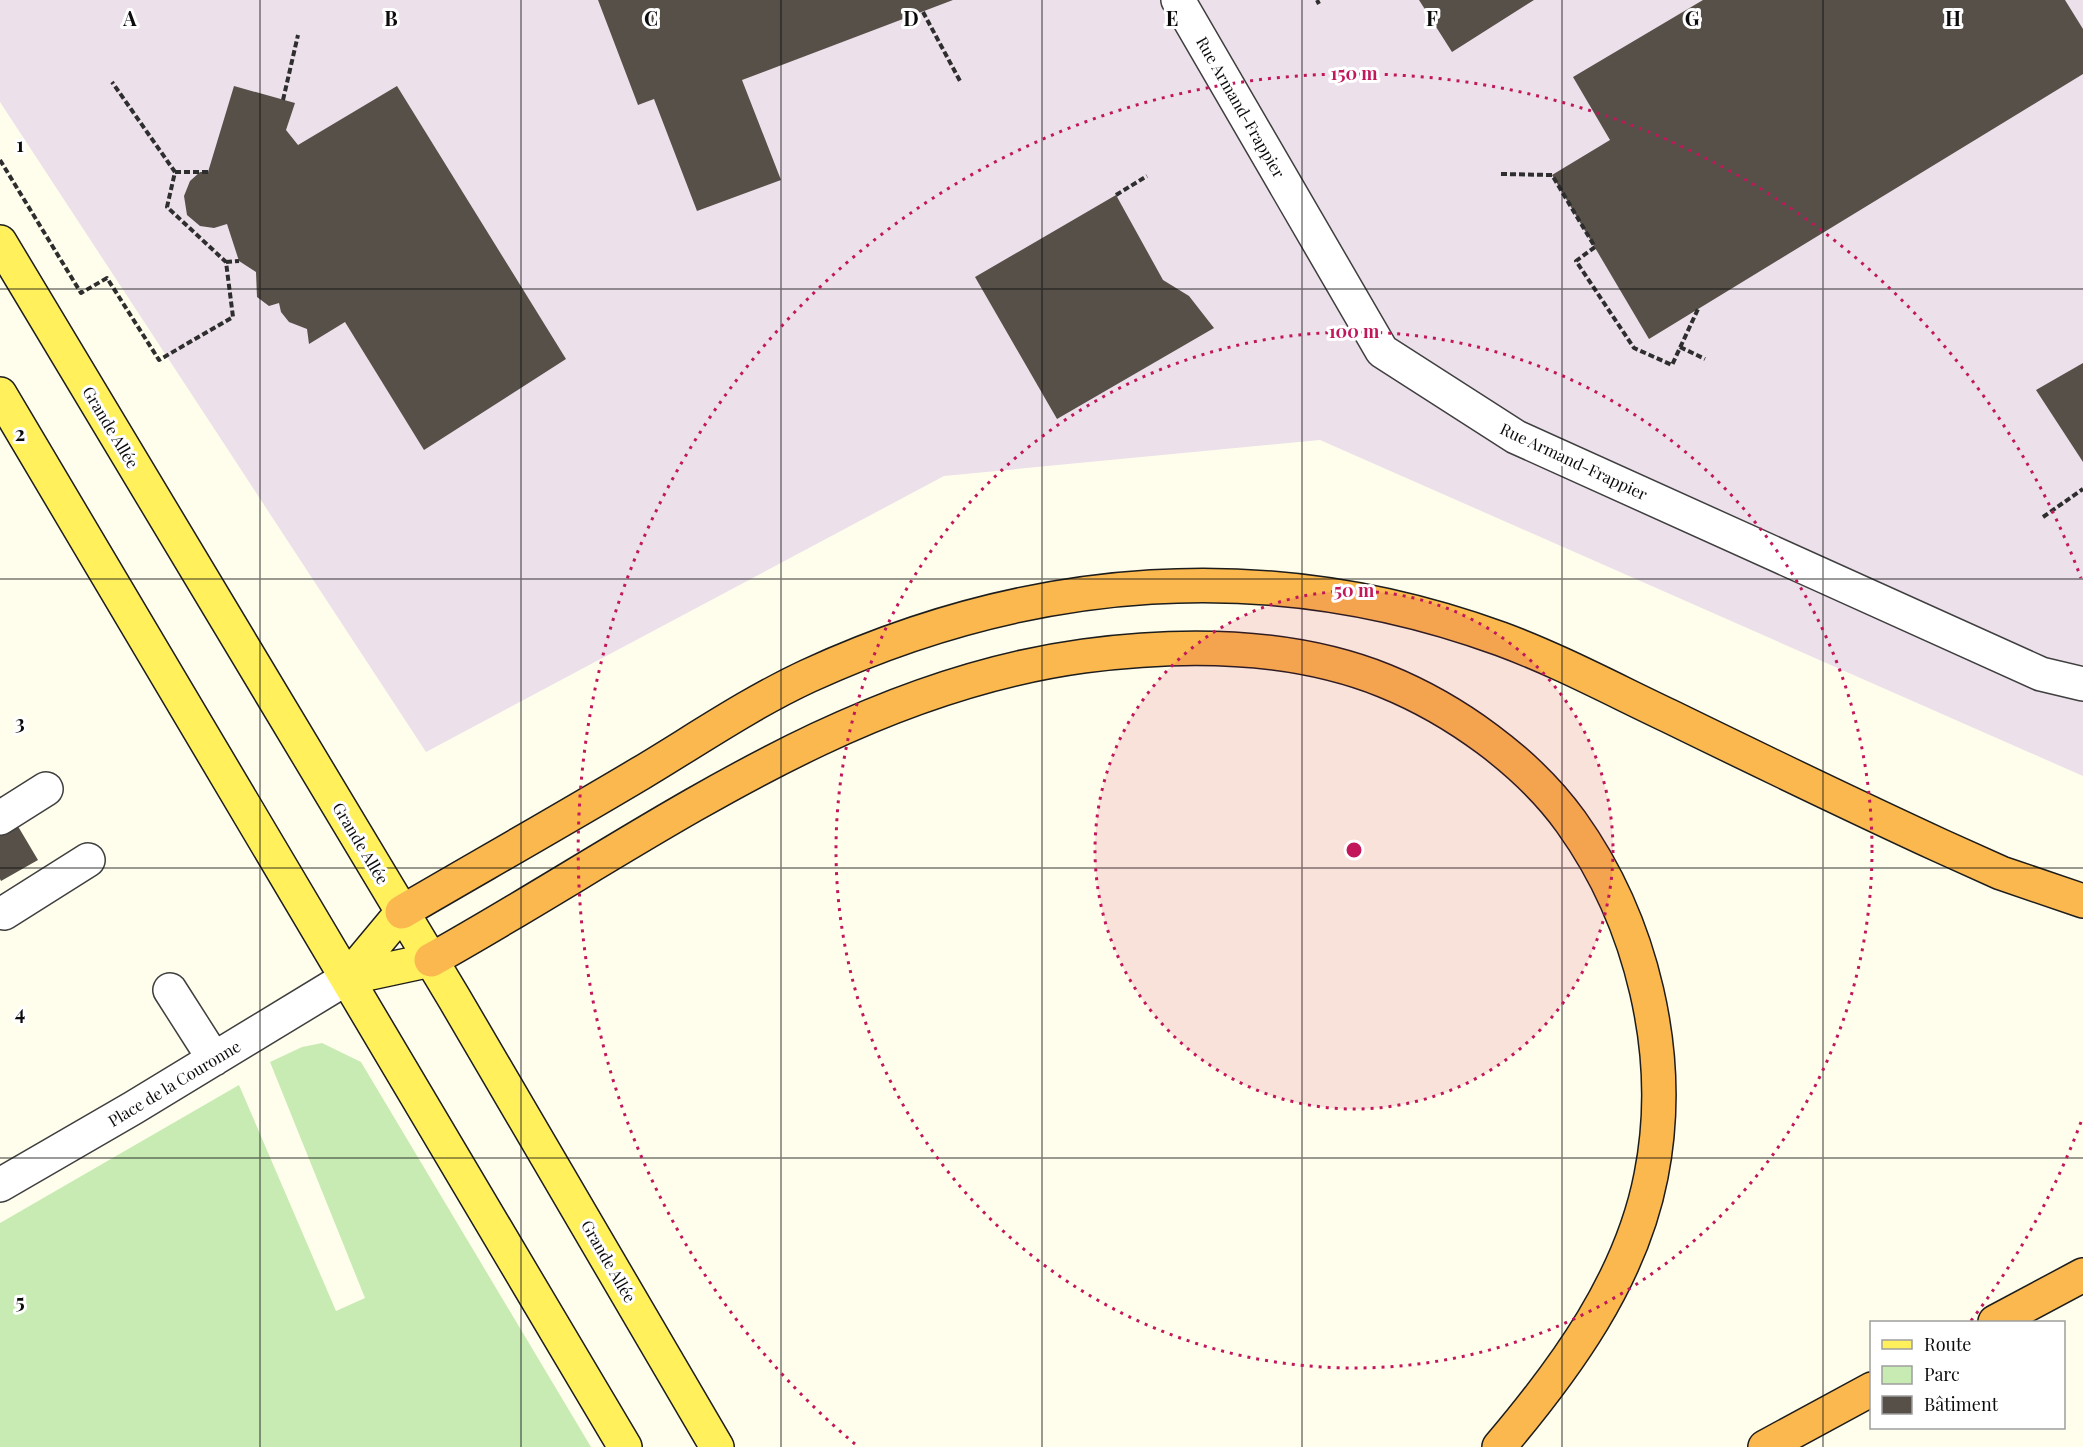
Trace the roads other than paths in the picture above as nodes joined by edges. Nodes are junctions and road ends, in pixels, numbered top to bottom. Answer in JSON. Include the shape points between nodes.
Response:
{"nodes":[{"id":1,"x":1178,"y":0,"type":"edge"},
{"id":2,"x":0,"y":242,"type":"edge"},
{"id":3,"x":0,"y":394,"type":"edge"},
{"id":4,"x":2083,"y":684,"type":"edge"},
{"id":5,"x":46,"y":789,"type":"dead end"},
{"id":6,"x":0,"y":818,"type":"edge"},
{"id":7,"x":88,"y":860,"type":"dead end"},
{"id":8,"x":2083,"y":901,"type":"edge"},
{"id":9,"x":402,"y":912,"type":"junction"},
{"id":10,"x":4,"y":913,"type":"dead end"},
{"id":11,"x":431,"y":960,"type":"junction"},
{"id":12,"x":347,"y":978,"type":"junction"},
{"id":13,"x":170,"y":990,"type":"dead end"},
{"id":14,"x":214,"y":1059,"type":"junction"},
{"id":15,"x":0,"y":1185,"type":"edge"},
{"id":16,"x":2083,"y":1275,"type":"edge"},
{"id":17,"x":1999,"y":1321,"type":"edge"},
{"id":18,"x":1870,"y":1390,"type":"edge"},
{"id":19,"x":625,"y":1447,"type":"edge"},
{"id":20,"x":717,"y":1447,"type":"edge"},
{"id":21,"x":1499,"y":1447,"type":"edge"},
{"id":22,"x":1765,"y":1447,"type":"edge"}],
"edges":[{"from":1,"to":4,"type":"street","name":"Rue Armand-Frappier","via":[[1382,351],[1516,437],[2041,674]]},
{"from":2,"to":9,"type":"main road","name":"Grande Allée"},
{"from":3,"to":12,"type":"main road"},
{"from":5,"to":6,"type":"street"},
{"from":7,"to":10,"type":"street"},
{"from":8,"to":9,"type":"highway","via":[[1951,851],[1504,640],[1387,605],[1331,594],[1231,585],[1131,587],[1036,601],[975,614],[856,656],[778,691]]},
{"from":9,"to":11,"type":"main road","name":"Grande Allée"},
{"from":9,"to":12,"type":"main road","name":"Place de la Couronne"},
{"from":11,"to":12,"type":"main road","name":"Place de la Couronne"},
{"from":11,"to":20,"type":"main road","name":"Grande Allée"},
{"from":11,"to":21,"type":"highway","via":[[769,763],[855,722],[947,685],[1074,658],[1179,649],[1265,652],[1308,659],[1384,681],[1421,698],[1484,739],[1546,792],[1569,819],[1594,857],[1630,932],[1642,972],[1656,1051],[1658,1105],[1651,1175],[1625,1259],[1566,1361]]},
{"from":12,"to":14,"type":"street","name":"Place de la Couronne"},
{"from":12,"to":19,"type":"main road"},
{"from":13,"to":14,"type":"street"},
{"from":14,"to":15,"type":"street","name":"Place de la Couronne"},
{"from":16,"to":17,"type":"highway"},
{"from":18,"to":22,"type":"highway"}]}
